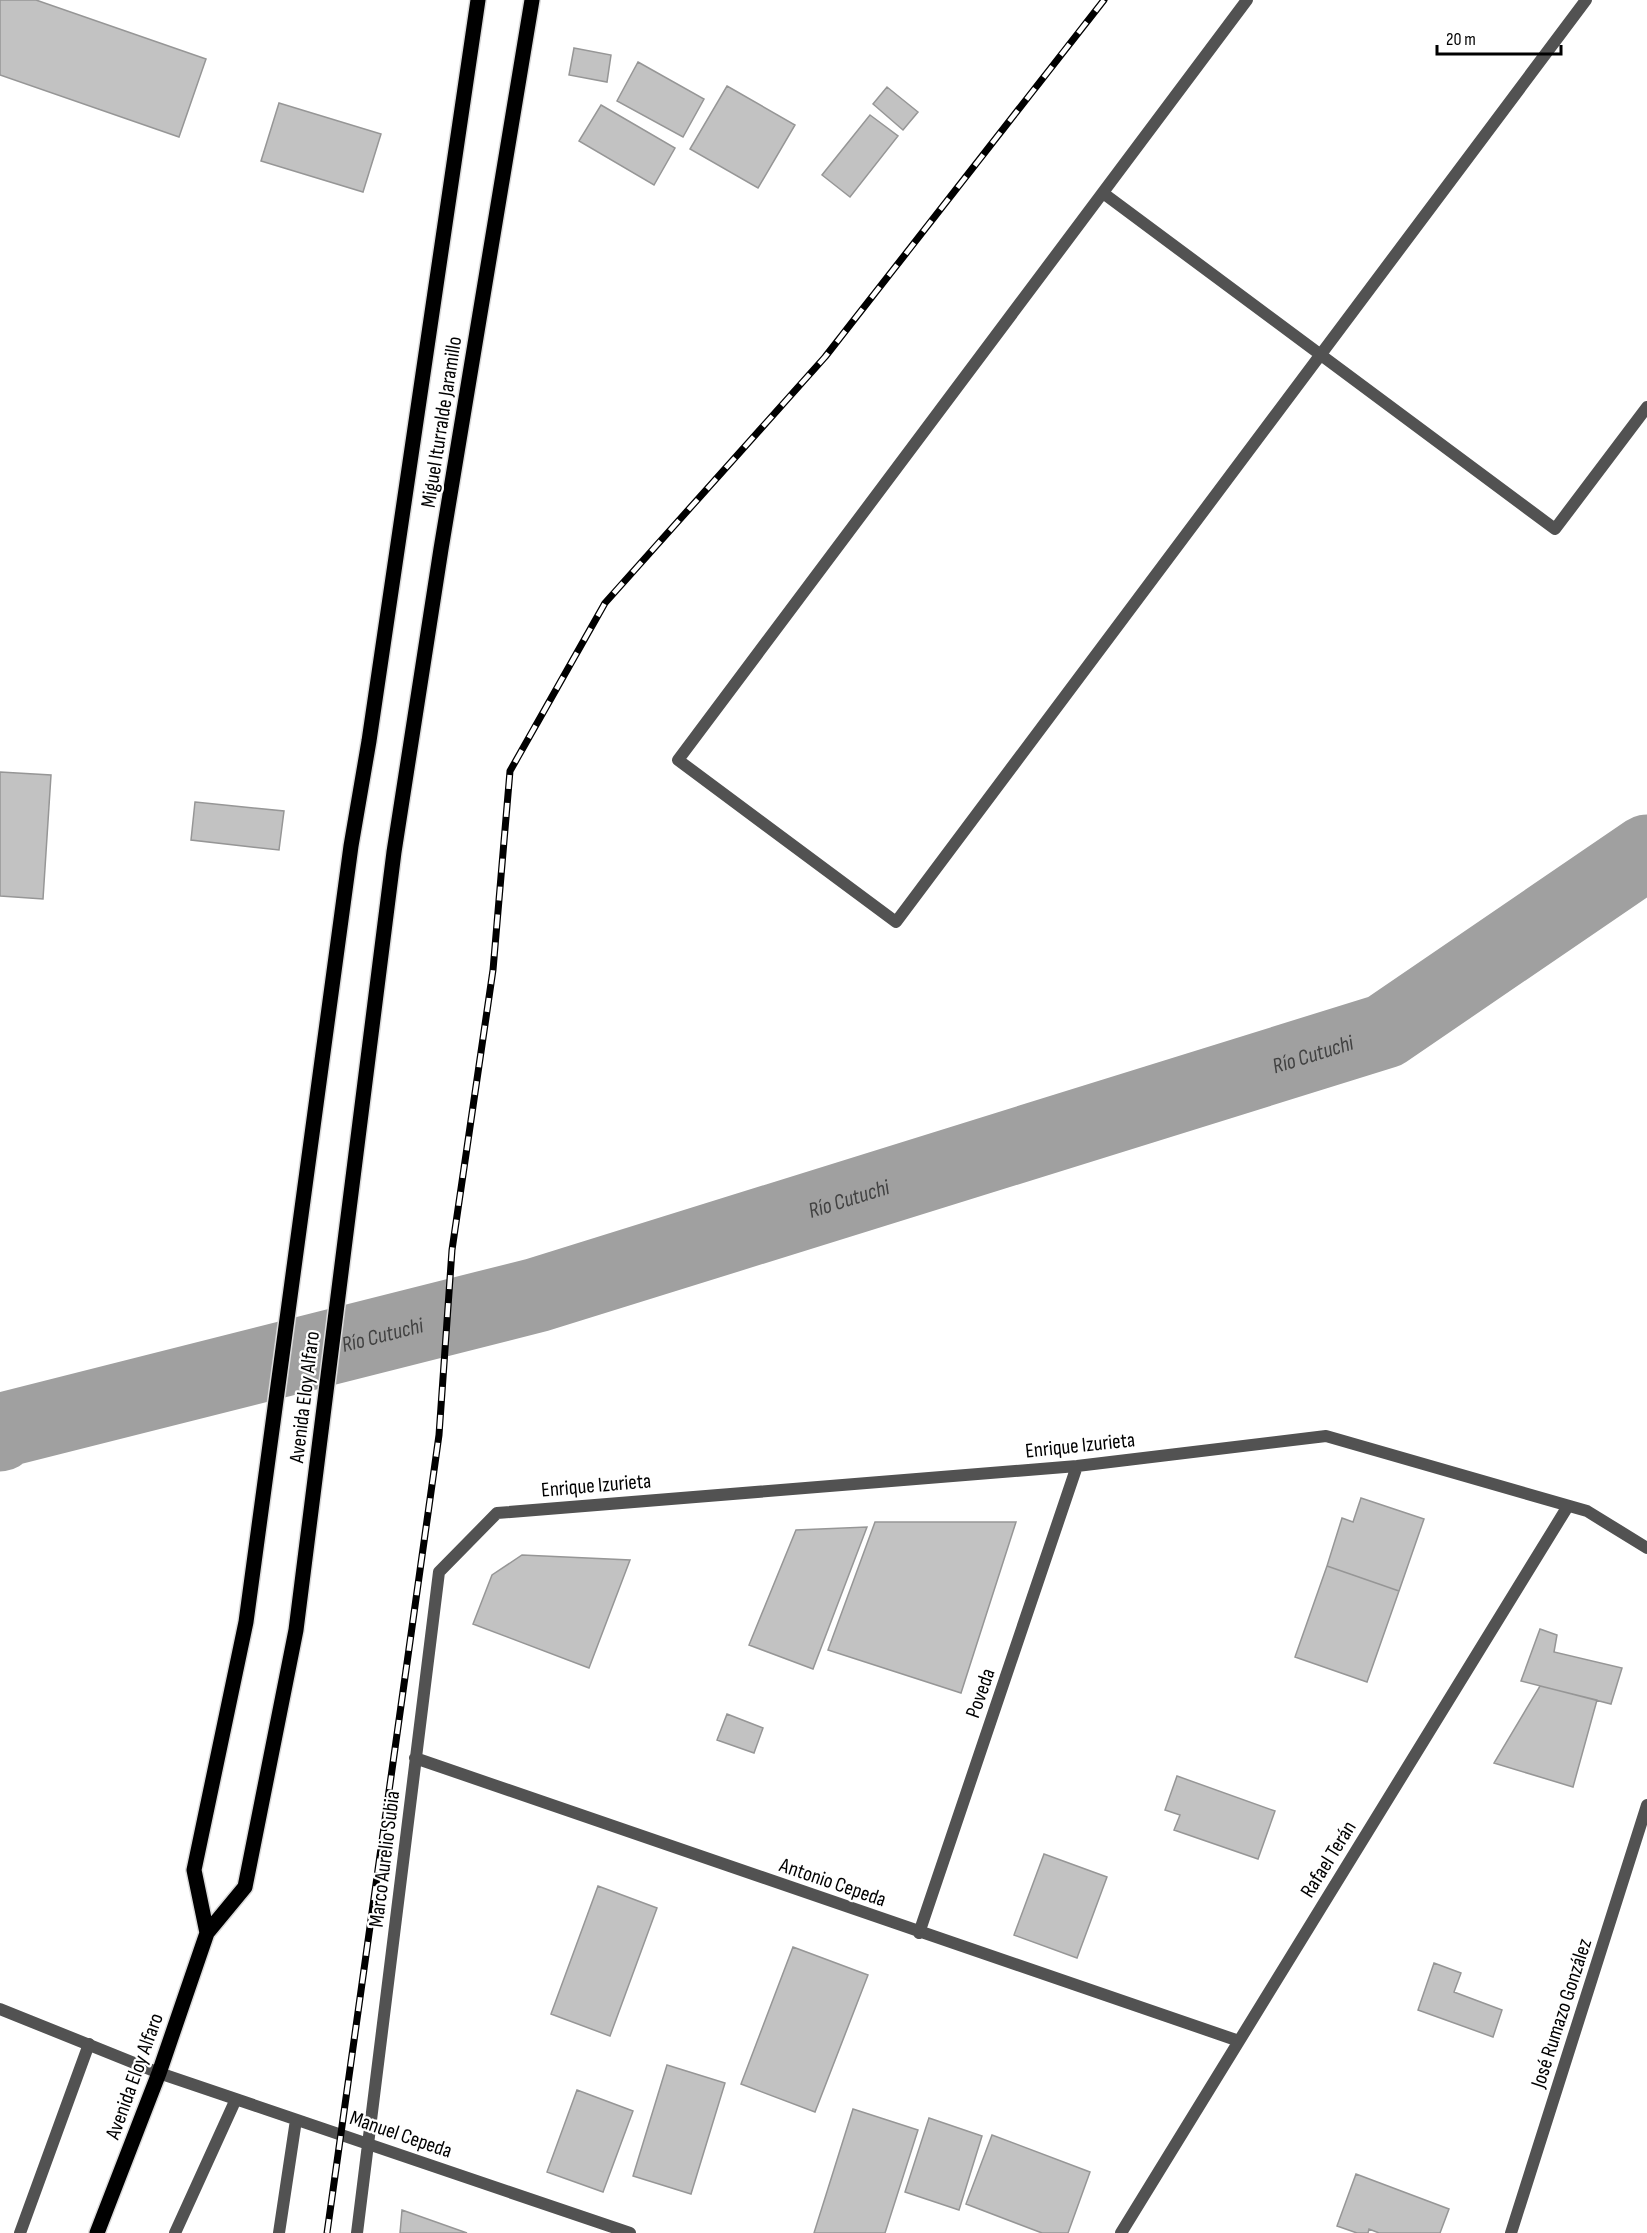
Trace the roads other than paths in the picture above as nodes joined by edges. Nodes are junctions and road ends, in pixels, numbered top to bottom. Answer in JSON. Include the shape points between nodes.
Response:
{"nodes":[{"id":1,"x":478,"y":0,"type":"edge"},
{"id":2,"x":532,"y":0,"type":"edge"},
{"id":3,"x":1247,"y":0,"type":"edge"},
{"id":4,"x":1586,"y":0,"type":"edge"},
{"id":5,"x":1103,"y":193,"type":"junction"},
{"id":6,"x":1321,"y":355,"type":"junction"},
{"id":7,"x":1647,"y":407,"type":"edge"},
{"id":8,"x":351,"y":846,"type":"joint"},
{"id":9,"x":394,"y":852,"type":"joint"},
{"id":10,"x":1077,"y":1466,"type":"junction"},
{"id":11,"x":1568,"y":1506,"type":"junction"},
{"id":12,"x":497,"y":1513,"type":"joint"},
{"id":13,"x":1647,"y":1548,"type":"edge"},
{"id":14,"x":415,"y":1758,"type":"junction"},
{"id":15,"x":1647,"y":1806,"type":"edge"},
{"id":16,"x":207,"y":1933,"type":"junction"},
{"id":17,"x":919,"y":1933,"type":"junction"},
{"id":18,"x":0,"y":2009,"type":"edge"},
{"id":19,"x":1239,"y":2041,"type":"junction"},
{"id":20,"x":89,"y":2044,"type":"junction"},
{"id":21,"x":159,"y":2073,"type":"junction"},
{"id":22,"x":236,"y":2099,"type":"junction"},
{"id":23,"x":296,"y":2120,"type":"junction"},
{"id":24,"x":369,"y":2144,"type":"junction"},
{"id":25,"x":20,"y":2233,"type":"edge"},
{"id":26,"x":97,"y":2233,"type":"edge"},
{"id":27,"x":175,"y":2233,"type":"edge"},
{"id":28,"x":279,"y":2233,"type":"edge"},
{"id":29,"x":357,"y":2233,"type":"edge"},
{"id":30,"x":630,"y":2233,"type":"edge"},
{"id":31,"x":1120,"y":2233,"type":"edge"},
{"id":32,"x":1511,"y":2233,"type":"edge"}],
"edges":[{"from":1,"to":8,"type":"main road","name":"Miguel Iturralde Jaramillo"},
{"from":2,"to":9,"type":"main road","name":"Miguel Iturralde Jaramillo"},
{"from":3,"to":5,"type":"street"},
{"from":4,"to":6,"type":"street"},
{"from":5,"to":6,"type":"street"},
{"from":5,"to":6,"type":"street","via":[[678,760],[896,922]]},
{"from":6,"to":7,"type":"street","via":[[1556,529]]},
{"from":8,"to":16,"type":"main road","name":"Avenida Eloy Alfaro","via":[[246,1622],[194,1870]]},
{"from":9,"to":16,"type":"main road","name":"Avenida Eloy Alfaro","via":[[296,1630],[244,1887]]},
{"from":10,"to":11,"type":"street","name":"Enrique Izurieta","via":[[1326,1437]]},
{"from":10,"to":12,"type":"street","name":"Enrique Izurieta"},
{"from":10,"to":17,"type":"street","name":"Poveda"},
{"from":11,"to":13,"type":"street","name":"Enrique Izurieta","via":[[1587,1510]]},
{"from":11,"to":19,"type":"street","name":"Rafael Terán"},
{"from":12,"to":14,"type":"street","name":"Marco Aurelio Subia","via":[[439,1572]]},
{"from":14,"to":17,"type":"street","name":"Antonio Cepeda"},
{"from":14,"to":24,"type":"street","name":"Marco Aurelio Subia"},
{"from":15,"to":32,"type":"street","name":"José Rumazo González"},
{"from":16,"to":21,"type":"main road","name":"Avenida Eloy Alfaro"},
{"from":17,"to":19,"type":"street","name":"Antonio Cepeda"},
{"from":18,"to":20,"type":"street","name":"Manuel Cepeda"},
{"from":19,"to":31,"type":"street","name":"Rafael Terán"},
{"from":20,"to":21,"type":"street","name":"Manuel Cepeda"},
{"from":20,"to":25,"type":"street"},
{"from":21,"to":22,"type":"street","name":"Manuel Cepeda"},
{"from":21,"to":26,"type":"main road","name":"Avenida Eloy Alfaro"},
{"from":22,"to":23,"type":"street","name":"Manuel Cepeda"},
{"from":22,"to":27,"type":"street"},
{"from":23,"to":24,"type":"street","name":"Manuel Cepeda"},
{"from":23,"to":28,"type":"street"},
{"from":24,"to":29,"type":"street","name":"Marco Aurelio Subia"},
{"from":24,"to":30,"type":"street","name":"Manuel Cepeda"}]}
